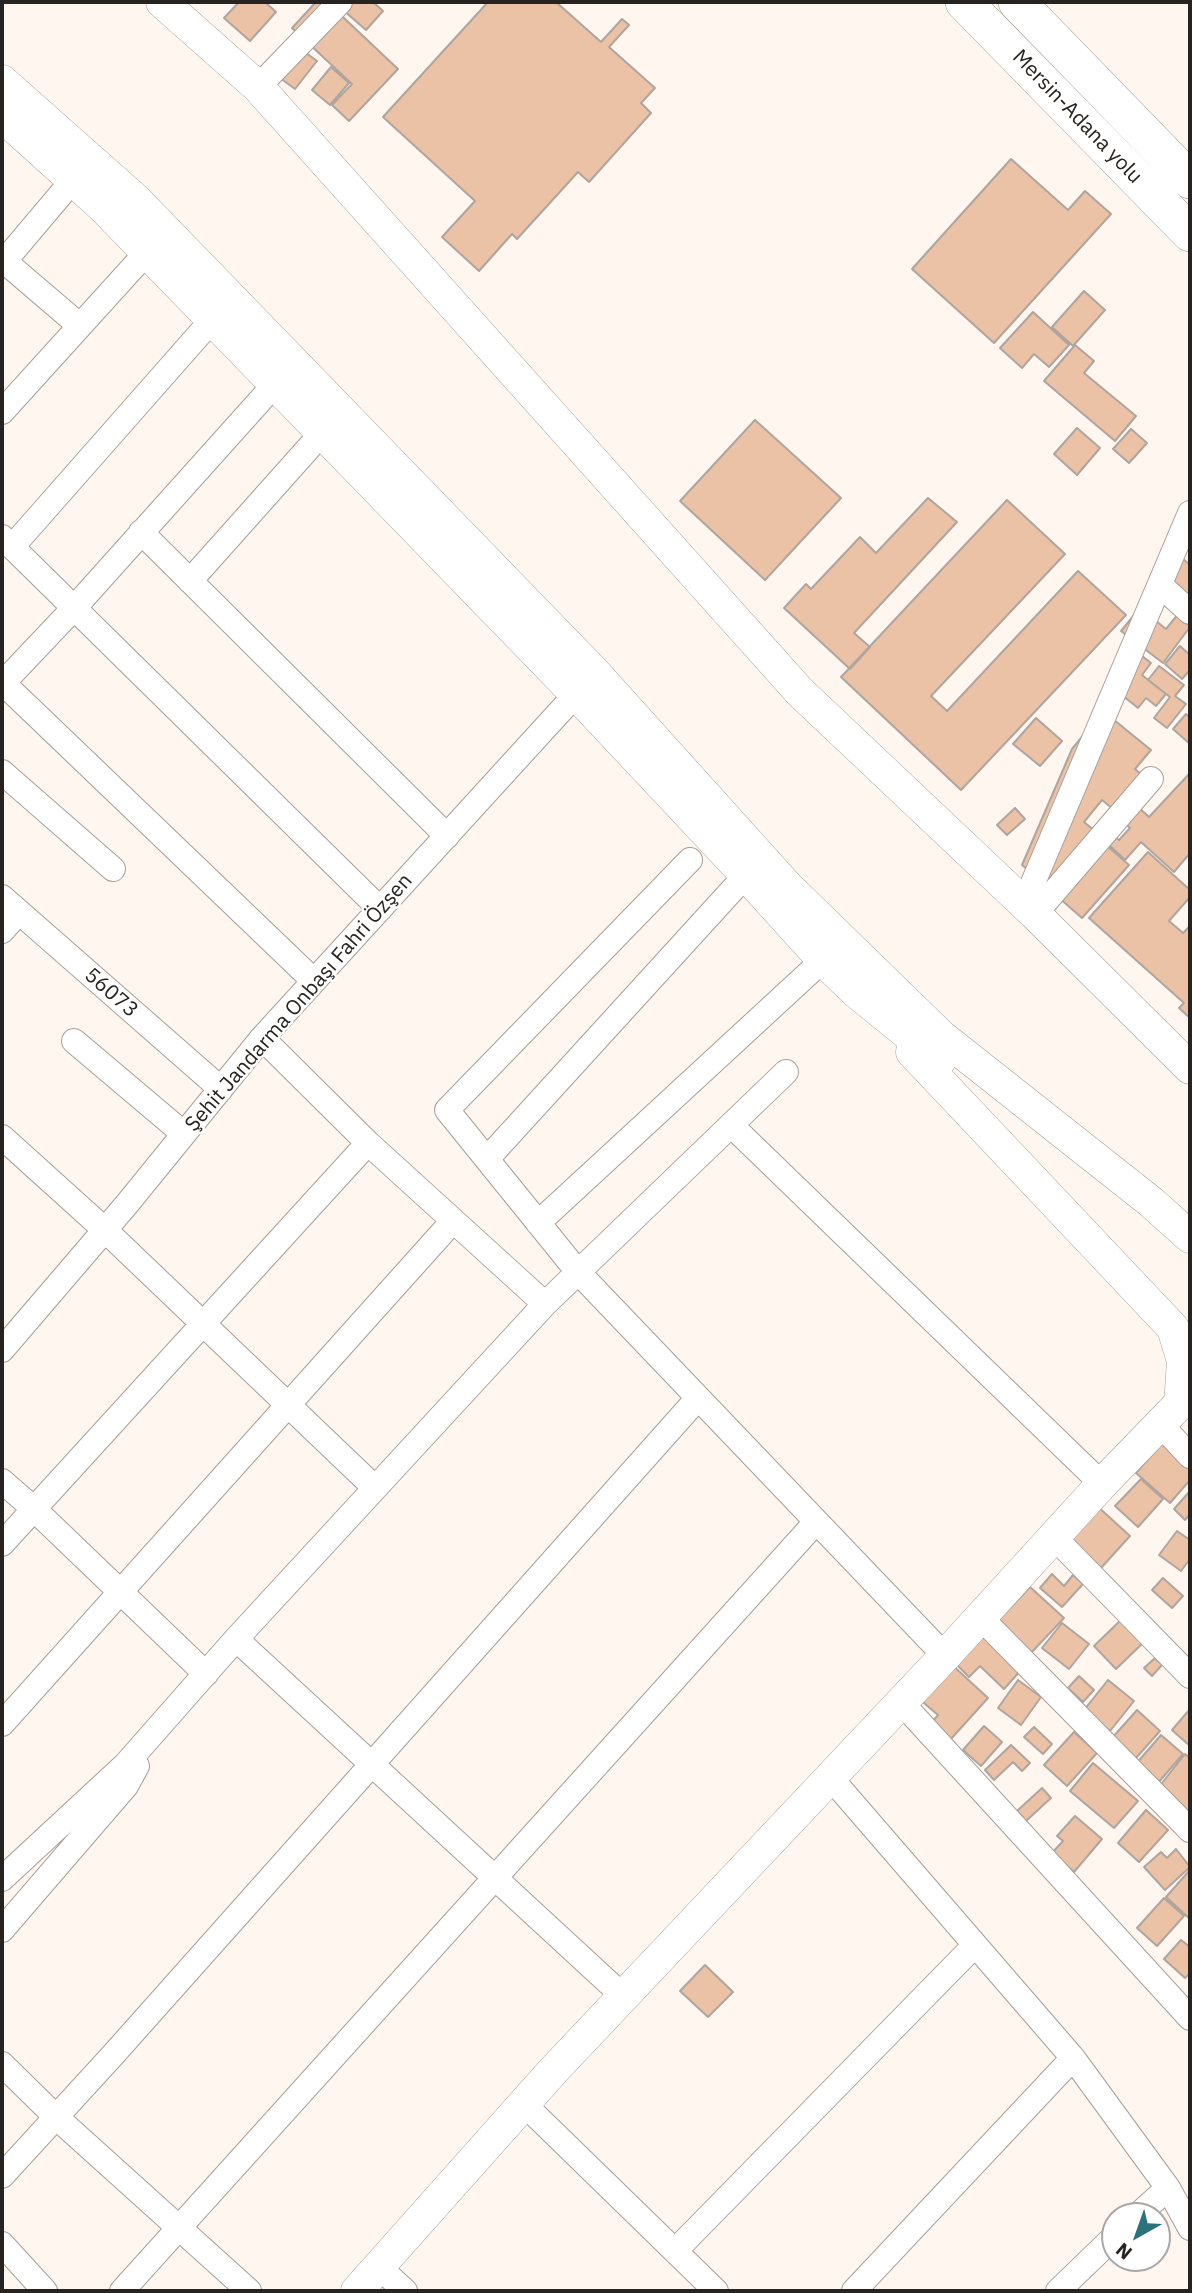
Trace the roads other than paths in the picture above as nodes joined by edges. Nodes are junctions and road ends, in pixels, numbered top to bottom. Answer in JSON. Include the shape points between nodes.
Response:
{"nodes":[{"id":1,"x":162,"y":2,"type":"edge"},
{"id":2,"x":340,"y":2,"type":"edge"},
{"id":3,"x":964,"y":2,"type":"edge"},
{"id":4,"x":1017,"y":2,"type":"edge"},
{"id":5,"x":2,"y":81,"type":"edge"},
{"id":6,"x":258,"y":87,"type":"junction"},
{"id":7,"x":2,"y":116,"type":"edge"},
{"id":8,"x":73,"y":180,"type":"junction"},
{"id":9,"x":1190,"y":180,"type":"edge"},
{"id":10,"x":1190,"y":233,"type":"edge"},
{"id":11,"x":147,"y":253,"type":"junction"},
{"id":12,"x":3,"y":263,"type":"edge"},
{"id":13,"x":212,"y":320,"type":"junction"},
{"id":14,"x":79,"y":325,"type":"junction"},
{"id":15,"x":275,"y":384,"type":"junction"},
{"id":16,"x":2,"y":412,"type":"edge"},
{"id":17,"x":322,"y":433,"type":"junction"},
{"id":18,"x":1190,"y":513,"type":"edge"},
{"id":19,"x":141,"y":533,"type":"junction"},
{"id":20,"x":7,"y":542,"type":"edge"},
{"id":21,"x":190,"y":581,"type":"junction"},
{"id":22,"x":1160,"y":585,"type":"junction"},
{"id":23,"x":75,"y":607,"type":"junction"},
{"id":24,"x":1190,"y":611,"type":"edge"},
{"id":25,"x":576,"y":694,"type":"junction"},
{"id":26,"x":2,"y":772,"type":"edge"},
{"id":27,"x":1151,"y":779,"type":"dead end"},
{"id":28,"x":447,"y":836,"type":"junction"},
{"id":29,"x":690,"y":860,"type":"dead end"},
{"id":30,"x":113,"y":869,"type":"dead end"},
{"id":31,"x":746,"y":875,"type":"junction"},
{"id":32,"x":10,"y":904,"type":"edge"},
{"id":33,"x":380,"y":909,"type":"junction"},
{"id":34,"x":1029,"y":909,"type":"junction"},
{"id":35,"x":2,"y":931,"type":"edge"},
{"id":36,"x":823,"y":960,"type":"junction"},
{"id":37,"x":314,"y":981,"type":"junction"},
{"id":38,"x":856,"y":992,"type":"junction"},
{"id":39,"x":262,"y":1038,"type":"junction"},
{"id":40,"x":74,"y":1041,"type":"dead end"},
{"id":41,"x":1190,"y":1068,"type":"edge"},
{"id":42,"x":786,"y":1072,"type":"dead end"},
{"id":43,"x":221,"y":1089,"type":"junction"},
{"id":44,"x":731,"y":1125,"type":"junction"},
{"id":45,"x":184,"y":1134,"type":"junction"},
{"id":46,"x":2,"y":1137,"type":"edge"},
{"id":47,"x":368,"y":1143,"type":"junction"},
{"id":48,"x":486,"y":1158,"type":"junction"},
{"id":49,"x":452,"y":1222,"type":"junction"},
{"id":50,"x":538,"y":1223,"type":"junction"},
{"id":51,"x":105,"y":1230,"type":"junction"},
{"id":52,"x":1190,"y":1237,"type":"edge"},
{"id":53,"x":1190,"y":1262,"type":"edge"},
{"id":54,"x":578,"y":1272,"type":"junction"},
{"id":55,"x":545,"y":1304,"type":"junction"},
{"id":56,"x":203,"y":1323,"type":"junction"},
{"id":57,"x":2,"y":1350,"type":"edge"},
{"id":58,"x":698,"y":1398,"type":"junction"},
{"id":59,"x":288,"y":1405,"type":"junction"},
{"id":60,"x":1177,"y":1407,"type":"edge"},
{"id":61,"x":1190,"y":1456,"type":"edge"},
{"id":62,"x":2,"y":1481,"type":"edge"},
{"id":63,"x":1102,"y":1484,"type":"junction"},
{"id":64,"x":375,"y":1488,"type":"junction"},
{"id":65,"x":34,"y":1509,"type":"junction"},
{"id":66,"x":816,"y":1522,"type":"junction"},
{"id":67,"x":1054,"y":1537,"type":"junction"},
{"id":68,"x":2,"y":1544,"type":"edge"},
{"id":69,"x":120,"y":1593,"type":"junction"},
{"id":70,"x":980,"y":1618,"type":"junction"},
{"id":71,"x":236,"y":1639,"type":"junction"},
{"id":72,"x":945,"y":1656,"type":"junction"},
{"id":73,"x":206,"y":1674,"type":"junction"},
{"id":74,"x":1190,"y":1676,"type":"edge"},
{"id":75,"x":901,"y":1702,"type":"junction"},
{"id":76,"x":2,"y":1724,"type":"edge"},
{"id":77,"x":152,"y":1736,"type":"junction"},
{"id":78,"x":372,"y":1765,"type":"junction"},
{"id":79,"x":830,"y":1777,"type":"junction"},
{"id":80,"x":1190,"y":1830,"type":"edge"},
{"id":81,"x":495,"y":1878,"type":"junction"},
{"id":82,"x":2,"y":1879,"type":"edge"},
{"id":83,"x":2,"y":1930,"type":"edge"},
{"id":84,"x":975,"y":1945,"type":"junction"},
{"id":85,"x":623,"y":1996,"type":"junction"},
{"id":86,"x":1190,"y":2018,"type":"edge"},
{"id":87,"x":1073,"y":2058,"type":"junction"},
{"id":88,"x":2,"y":2064,"type":"edge"},
{"id":89,"x":523,"y":2103,"type":"junction"},
{"id":90,"x":56,"y":2117,"type":"junction"},
{"id":91,"x":2,"y":2176,"type":"edge"},
{"id":92,"x":1168,"y":2188,"type":"junction"},
{"id":93,"x":1152,"y":2202,"type":"edge"},
{"id":94,"x":1190,"y":2228,"type":"edge"},
{"id":95,"x":178,"y":2229,"type":"junction"},
{"id":96,"x":2,"y":2244,"type":"edge"},
{"id":97,"x":1101,"y":2250,"type":"edge"},
{"id":98,"x":675,"y":2251,"type":"junction"},
{"id":99,"x":378,"y":2266,"type":"junction"},
{"id":100,"x":45,"y":2291,"type":"edge"},
{"id":101,"x":122,"y":2291,"type":"edge"},
{"id":102,"x":249,"y":2291,"type":"edge"},
{"id":103,"x":357,"y":2291,"type":"edge"},
{"id":104,"x":405,"y":2291,"type":"edge"},
{"id":105,"x":716,"y":2291,"type":"edge"},
{"id":106,"x":854,"y":2291,"type":"edge"},
{"id":107,"x":1058,"y":2291,"type":"edge"}],
"edges":[{"from":1,"to":6,"type":"main road"},
{"from":2,"to":6,"type":"street"},
{"from":3,"to":10,"type":"highway","name":"Mersin-Adana yolu"},
{"from":4,"to":9,"type":"highway","name":"Mersin-Adana yolu"},
{"from":5,"to":52,"type":"main road","via":[[145,209],[595,673],[787,886],[883,980],[941,1036]]},
{"from":6,"to":34,"type":"main road","via":[[800,692]]},
{"from":7,"to":8,"type":"main road"},
{"from":8,"to":11,"type":"main road"},
{"from":8,"to":12,"type":"street"},
{"from":11,"to":13,"type":"main road"},
{"from":11,"to":14,"type":"street"},
{"from":12,"to":14,"type":"street"},
{"from":13,"to":15,"type":"main road"},
{"from":13,"to":20,"type":"street"},
{"from":14,"to":16,"type":"street"},
{"from":15,"to":17,"type":"main road"},
{"from":15,"to":19,"type":"street"},
{"from":17,"to":21,"type":"street"},
{"from":17,"to":25,"type":"main road"},
{"from":18,"to":22,"type":"street"},
{"from":19,"to":21,"type":"street"},
{"from":19,"to":23,"type":"street"},
{"from":20,"to":23,"type":"street"},
{"from":21,"to":28,"type":"street"},
{"from":22,"to":24,"type":"street"},
{"from":22,"to":34,"type":"street"},
{"from":23,"to":33,"type":"street"},
{"from":23,"to":37,"type":"street","via":[[3,683]]},
{"from":25,"to":28,"type":"street","name":"Şehit Jandarma Onbaşı Fahri Özşen"},
{"from":25,"to":31,"type":"main road"},
{"from":26,"to":30,"type":"street"},
{"from":27,"to":34,"type":"street"},
{"from":28,"to":33,"type":"street","name":"Şehit Jandarma Onbaşı Fahri Özşen"},
{"from":29,"to":48,"type":"street","via":[[447,1110]]},
{"from":31,"to":36,"type":"main road"},
{"from":31,"to":48,"type":"street"},
{"from":32,"to":35,"type":"street"},
{"from":32,"to":43,"type":"street","name":"56073"},
{"from":33,"to":37,"type":"street","name":"Şehit Jandarma Onbaşı Fahri Özşen"},
{"from":34,"to":41,"type":"main road"},
{"from":36,"to":38,"type":"main road"},
{"from":36,"to":50,"type":"street"},
{"from":37,"to":39,"type":"street","name":"Şehit Jandarma Onbaşı Fahri Özşen"},
{"from":38,"to":53,"type":"main road"},
{"from":38,"to":60,"type":"main road","via":[[1174,1328],[1182,1361]]},
{"from":39,"to":43,"type":"street","name":"Şehit Jandarma Onbaşı Fahri Özşen"},
{"from":39,"to":47,"type":"street"},
{"from":40,"to":45,"type":"street"},
{"from":42,"to":44,"type":"street"},
{"from":43,"to":45,"type":"street","name":"Şehit Jandarma Onbaşı Fahri Özşen"},
{"from":44,"to":54,"type":"street"},
{"from":44,"to":63,"type":"street"},
{"from":45,"to":51,"type":"street","name":"Şehit Jandarma Onbaşı Fahri Özşen"},
{"from":46,"to":51,"type":"street"},
{"from":47,"to":49,"type":"street"},
{"from":47,"to":56,"type":"street"},
{"from":48,"to":50,"type":"street"},
{"from":49,"to":55,"type":"street"},
{"from":49,"to":59,"type":"street"},
{"from":50,"to":54,"type":"street"},
{"from":51,"to":56,"type":"street"},
{"from":51,"to":57,"type":"street","name":"Şehit Jandarma Onbaşı Fahri Özşen"},
{"from":54,"to":55,"type":"street"},
{"from":54,"to":58,"type":"street"},
{"from":55,"to":64,"type":"street"},
{"from":56,"to":59,"type":"street"},
{"from":56,"to":65,"type":"street"},
{"from":58,"to":66,"type":"street"},
{"from":58,"to":78,"type":"street"},
{"from":59,"to":64,"type":"street"},
{"from":59,"to":69,"type":"street"},
{"from":60,"to":61,"type":"street"},
{"from":60,"to":63,"type":"main road"},
{"from":62,"to":65,"type":"street"},
{"from":63,"to":67,"type":"main road"},
{"from":64,"to":71,"type":"street"},
{"from":65,"to":68,"type":"street"},
{"from":65,"to":69,"type":"street"},
{"from":66,"to":72,"type":"street"},
{"from":66,"to":81,"type":"street"},
{"from":67,"to":70,"type":"main road"},
{"from":67,"to":74,"type":"street"},
{"from":69,"to":73,"type":"street"},
{"from":69,"to":76,"type":"street"},
{"from":70,"to":72,"type":"main road"},
{"from":70,"to":80,"type":"street"},
{"from":71,"to":73,"type":"street"},
{"from":71,"to":78,"type":"street"},
{"from":72,"to":75,"type":"main road"},
{"from":73,"to":77,"type":"street"},
{"from":75,"to":79,"type":"main road"},
{"from":75,"to":86,"type":"street"},
{"from":77,"to":82,"type":"street"},
{"from":77,"to":83,"type":"street","via":[[127,1786]]},
{"from":78,"to":81,"type":"street"},
{"from":78,"to":90,"type":"street"},
{"from":79,"to":84,"type":"street"},
{"from":79,"to":85,"type":"main road"},
{"from":81,"to":85,"type":"street"},
{"from":81,"to":95,"type":"street"},
{"from":84,"to":87,"type":"street"},
{"from":84,"to":98,"type":"street"},
{"from":85,"to":89,"type":"main road"},
{"from":87,"to":92,"type":"street"},
{"from":87,"to":106,"type":"street"},
{"from":88,"to":90,"type":"street"},
{"from":89,"to":98,"type":"street"},
{"from":89,"to":99,"type":"main road"},
{"from":90,"to":91,"type":"street"},
{"from":90,"to":95,"type":"street"},
{"from":92,"to":93,"type":"street"},
{"from":92,"to":94,"type":"street"},
{"from":95,"to":101,"type":"street"},
{"from":95,"to":102,"type":"street"},
{"from":96,"to":100,"type":"street"},
{"from":97,"to":107,"type":"street"},
{"from":98,"to":105,"type":"street"},
{"from":99,"to":103,"type":"main road"},
{"from":99,"to":104,"type":"street"}]}
